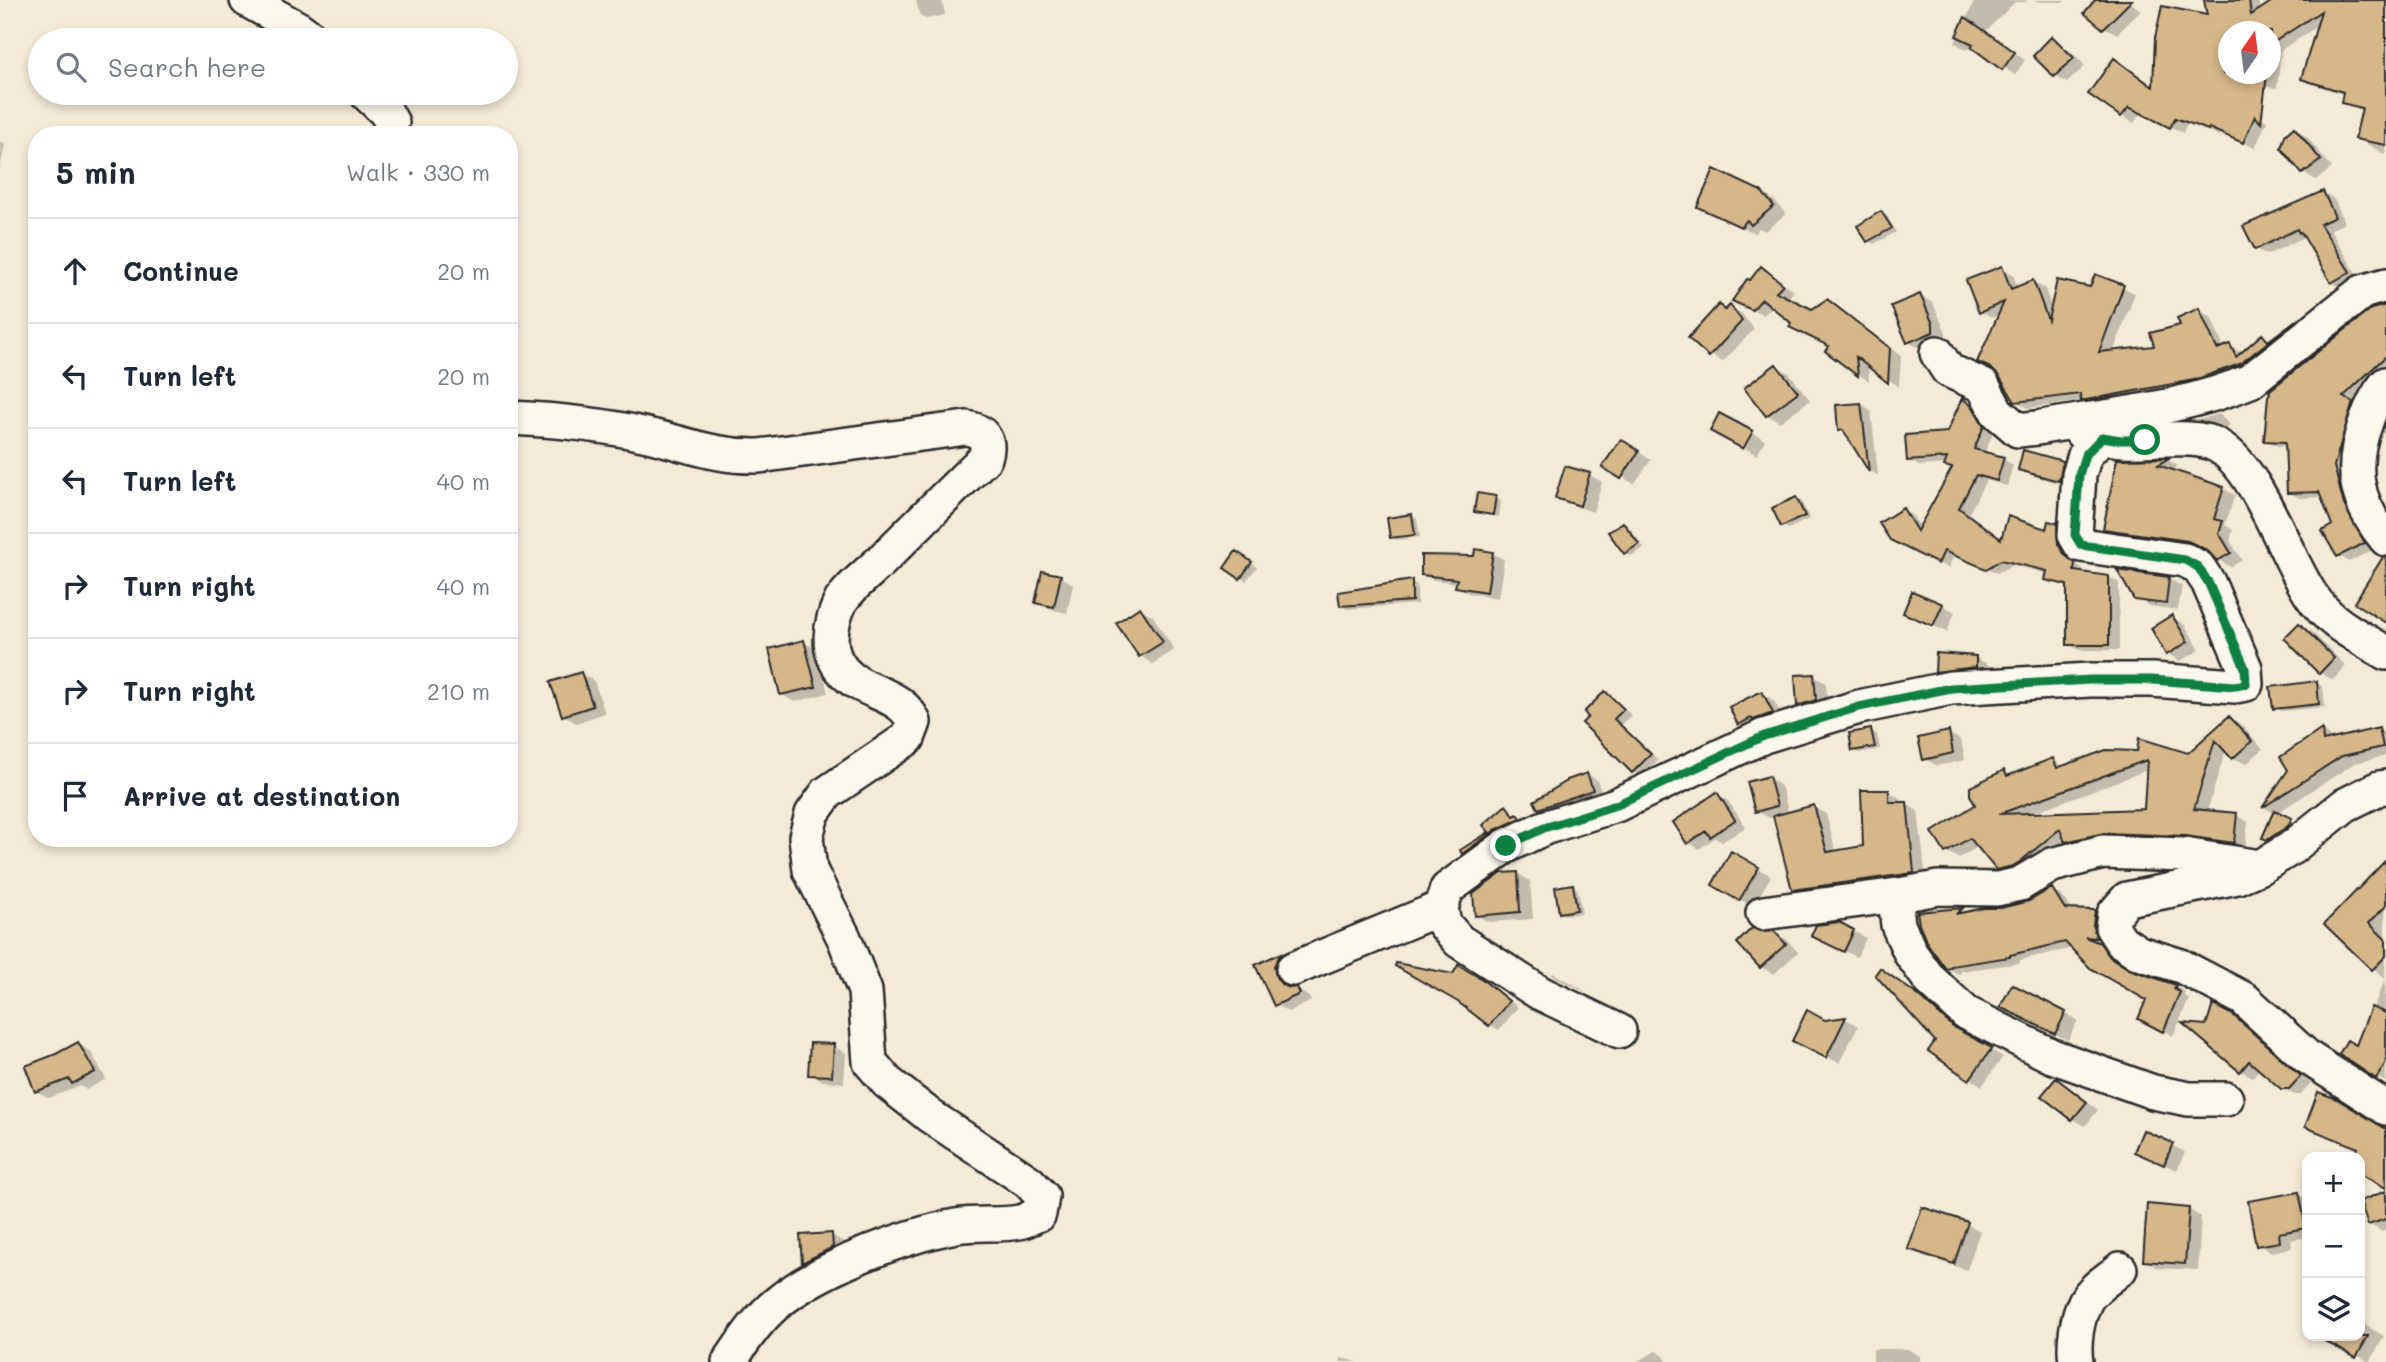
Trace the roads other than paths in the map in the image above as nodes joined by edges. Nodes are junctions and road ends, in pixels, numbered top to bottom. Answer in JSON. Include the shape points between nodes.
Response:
{"nodes":[{"id":1,"x":247,"y":0,"type":"edge"},
{"id":2,"x":297,"y":28,"type":"edge"},
{"id":3,"x":379,"y":105,"type":"edge"},
{"id":4,"x":391,"y":126,"type":"edge"},
{"id":5,"x":2386,"y":285,"type":"edge"},
{"id":6,"x":1937,"y":353,"type":"dead end"},
{"id":7,"x":2386,"y":384,"type":"edge"},
{"id":8,"x":518,"y":419,"type":"edge"},
{"id":9,"x":2055,"y":425,"type":"junction"},
{"id":10,"x":2102,"y":437,"type":"junction"},
{"id":11,"x":2386,"y":539,"type":"edge"},
{"id":12,"x":2386,"y":653,"type":"edge"},
{"id":13,"x":2386,"y":787,"type":"edge"},
{"id":14,"x":2260,"y":867,"type":"junction"},
{"id":15,"x":1905,"y":894,"type":"junction"},
{"id":16,"x":1441,"y":908,"type":"junction"},
{"id":17,"x":1763,"y":913,"type":"dead end"},
{"id":18,"x":1293,"y":970,"type":"dead end"},
{"id":19,"x":1619,"y":1031,"type":"dead end"},
{"id":20,"x":2227,"y":1099,"type":"dead end"},
{"id":21,"x":2386,"y":1108,"type":"edge"},
{"id":22,"x":2120,"y":1269,"type":"dead end"},
{"id":23,"x":729,"y":1362,"type":"edge"},
{"id":24,"x":2076,"y":1362,"type":"edge"}],
"edges":[{"from":1,"to":2,"type":"street"},
{"from":3,"to":4,"type":"street"},
{"from":5,"to":9,"type":"street","via":[[2362,292],[2250,381],[2228,391]]},
{"from":6,"to":9,"type":"street","via":[[1948,370],[1983,386],[1997,411],[2018,430]]},
{"from":7,"to":11,"type":"street","via":[[2364,427],[2355,471],[2372,522]]},
{"from":8,"to":23,"type":"street","via":[[597,425],[737,456],[966,428],[984,434],[987,443],[985,458],[842,600],[830,636],[832,654],[843,672],[909,709],[914,722],[908,738],[827,793],[812,814],[806,837],[810,870],[865,991],[870,1062],[930,1116],[1029,1182],[1042,1196],[1039,1214],[1020,1222],[975,1222],[939,1229],[810,1278],[775,1304]]},
{"from":9,"to":10,"type":"street"},
{"from":10,"to":12,"type":"street","via":[[2199,440],[2217,445],[2255,487],[2311,595],[2341,628]]},
{"from":10,"to":16,"type":"street","via":[[2085,455],[2079,475],[2075,535],[2081,545],[2185,560],[2198,567],[2245,668],[2246,684],[2090,680],[1951,688],[1859,707],[1764,736],[1616,805],[1506,846],[1447,889]]},
{"from":13,"to":14,"type":"street","via":[[2345,806]]},
{"from":14,"to":15,"type":"street","via":[[2184,855],[2103,852],[2052,865],[2020,884],[1997,889],[1938,888]]},
{"from":14,"to":21,"type":"street","via":[[2237,877],[2127,899],[2113,914],[2112,927],[2121,941],[2139,953],[2181,967],[2244,999],[2307,1057]]},
{"from":15,"to":17,"type":"street"},
{"from":15,"to":20,"type":"street","via":[[1896,906],[1898,925],[1911,954],[1966,1013],[2052,1056],[2153,1092],[2189,1099]]},
{"from":16,"to":18,"type":"street"},
{"from":16,"to":19,"type":"street","via":[[1444,924],[1479,955],[1540,993]]},
{"from":22,"to":24,"type":"street","via":[[2087,1298],[2076,1330]]}]}
